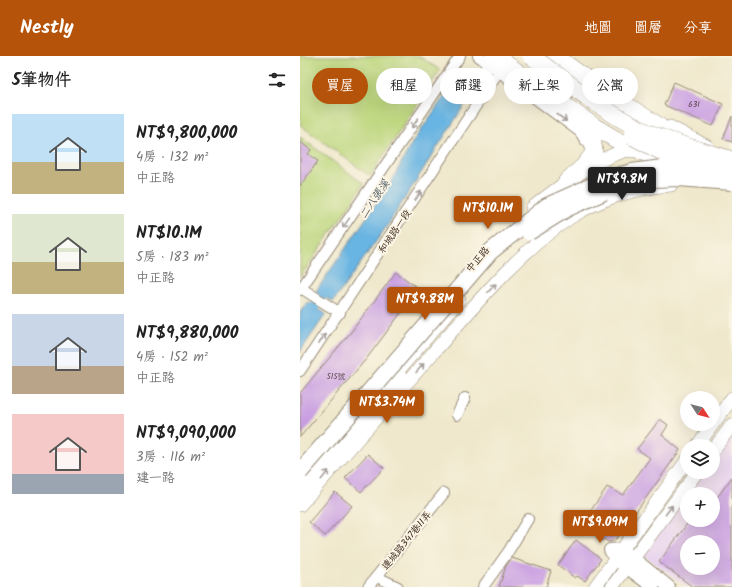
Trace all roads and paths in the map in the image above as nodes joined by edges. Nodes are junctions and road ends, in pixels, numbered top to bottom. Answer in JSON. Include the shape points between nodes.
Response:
{"nodes":[{"id":1,"x":460,"y":56,"type":"edge"},
{"id":2,"x":514,"y":56,"type":"edge"},
{"id":3,"x":531,"y":56,"type":"edge"},
{"id":4,"x":555,"y":56,"type":"edge"},
{"id":5,"x":565,"y":56,"type":"edge"},
{"id":6,"x":490,"y":60,"type":"edge"},
{"id":7,"x":477,"y":104,"type":"edge"},
{"id":8,"x":572,"y":111,"type":"junction"},
{"id":9,"x":637,"y":112,"type":"junction"},
{"id":10,"x":664,"y":123,"type":"junction"},
{"id":11,"x":699,"y":143,"type":"junction"},
{"id":12,"x":667,"y":146,"type":"junction"},
{"id":13,"x":632,"y":149,"type":"junction"},
{"id":14,"x":732,"y":156,"type":"edge"},
{"id":15,"x":664,"y":163,"type":"junction"},
{"id":16,"x":731,"y":173,"type":"edge"},
{"id":17,"x":573,"y":178,"type":"junction"},
{"id":18,"x":633,"y":179,"type":"junction"},
{"id":19,"x":711,"y":186,"type":"junction"},
{"id":20,"x":732,"y":190,"type":"edge"},
{"id":21,"x":597,"y":203,"type":"junction"},
{"id":22,"x":556,"y":208,"type":"junction"},
{"id":23,"x":301,"y":289,"type":"edge"},
{"id":24,"x":340,"y":313,"type":"junction"},
{"id":25,"x":300,"y":371,"type":"edge"},
{"id":26,"x":465,"y":398,"type":"dead end"},
{"id":27,"x":732,"y":398,"type":"edge"},
{"id":28,"x":457,"y":415,"type":"dead end"},
{"id":29,"x":732,"y":425,"type":"edge"},
{"id":30,"x":330,"y":434,"type":"junction"},
{"id":31,"x":702,"y":439,"type":"edge"},
{"id":32,"x":720,"y":441,"type":"edge"},
{"id":33,"x":319,"y":461,"type":"junction"},
{"id":34,"x":300,"y":464,"type":"edge"},
{"id":35,"x":300,"y":469,"type":"edge"},
{"id":36,"x":680,"y":470,"type":"edge"},
{"id":37,"x":300,"y":472,"type":"edge"},
{"id":38,"x":692,"y":479,"type":"edge"},
{"id":39,"x":300,"y":483,"type":"edge"},
{"id":40,"x":300,"y":488,"type":"edge"},
{"id":41,"x":444,"y":493,"type":"dead end"},
{"id":42,"x":300,"y":505,"type":"edge"},
{"id":43,"x":528,"y":519,"type":"dead end"},
{"id":44,"x":619,"y":554,"type":"junction"},
{"id":45,"x":630,"y":562,"type":"junction"},
{"id":46,"x":376,"y":577,"type":"junction"},
{"id":47,"x":368,"y":587,"type":"edge"},
{"id":48,"x":398,"y":587,"type":"edge"},
{"id":49,"x":483,"y":587,"type":"edge"},
{"id":50,"x":595,"y":587,"type":"edge"},
{"id":51,"x":612,"y":587,"type":"edge"},
{"id":52,"x":653,"y":587,"type":"edge"},
{"id":53,"x":669,"y":587,"type":"edge"}],
"edges":[{"from":1,"to":23,"type":"street","one_way":true},
{"from":2,"to":16,"type":"highway","bridge":true,"via":[[560,91],[630,135],[681,162]]},
{"from":3,"to":16,"type":"highway","bridge":true,"via":[[608,110]]},
{"from":4,"to":9,"type":"highway"},
{"from":5,"to":10,"type":"street"},
{"from":6,"to":8,"type":"highway"},
{"from":6,"to":17,"type":"street","one_way":true,"via":[[580,132],[586,148],[585,156]]},
{"from":24,"to":7,"type":"street","name":"和城路一段","one_way":true},
{"from":8,"to":13,"type":"highway"},
{"from":8,"to":17,"type":"highway","via":[[590,132],[594,153]]},
{"from":9,"to":10,"type":"highway"},
{"from":9,"to":12,"type":"highway","via":[[663,130]]},
{"from":10,"to":11,"type":"main road"},
{"from":11,"to":12,"type":"main road","name":"中正路"},
{"from":11,"to":14,"type":"main road","name":"中正路"},
{"from":12,"to":13,"type":"main road","name":"中正路"},
{"from":12,"to":15,"type":"main road"},
{"from":13,"to":15,"type":"main road"},
{"from":13,"to":17,"type":"main road","name":"中正路","via":[[611,156]]},
{"from":15,"to":18,"type":"main road","name":"中正路","via":[[655,175]]},
{"from":15,"to":19,"type":"main road"},
{"from":16,"to":30,"type":"highway","bridge":true,"via":[[706,165],[632,172],[607,179],[547,206],[490,252]]},
{"from":16,"to":40,"type":"highway","bridge":true,"via":[[663,178],[616,186],[540,224],[494,262]]},
{"from":17,"to":22,"type":"main road"},
{"from":17,"to":30,"type":"main road","name":"中正路","via":[[524,214],[490,244]]},
{"from":18,"to":21,"type":"main road"},
{"from":18,"to":22,"type":"main road","name":"中正路","via":[[583,195]]},
{"from":19,"to":20,"type":"main road"},
{"from":19,"to":21,"type":"main road","via":[[684,184],[644,188]]},
{"from":42,"to":21,"type":"main road","one_way":true,"via":[[465,316],[527,251],[571,217]]},
{"from":22,"to":33,"type":"main road","name":"中正路","via":[[517,236],[486,267]]},
{"from":23,"to":24,"type":"street"},
{"from":25,"to":24,"type":"street","name":"和城路一段","one_way":true},
{"from":26,"to":28,"type":"street"},
{"from":27,"to":31,"type":"main road"},
{"from":29,"to":32,"type":"main road"},
{"from":30,"to":33,"type":"main road"},
{"from":30,"to":34,"type":"main road","name":"中正路"},
{"from":30,"to":35,"type":"highway","bridge":true},
{"from":30,"to":37,"type":"highway","bridge":true},
{"from":33,"to":39,"type":"main road","name":"中正路"},
{"from":36,"to":44,"type":"main road"},
{"from":45,"to":38,"type":"main road","one_way":true},
{"from":41,"to":46,"type":"street","name":"連城路347巷11弄"},
{"from":43,"to":49,"type":"street"},
{"from":44,"to":45,"type":"street"},
{"from":44,"to":50,"type":"main road"},
{"from":45,"to":51,"type":"main road"},
{"from":45,"to":52,"type":"street"},
{"from":45,"to":53,"type":"street"},
{"from":46,"to":47,"type":"street","name":"連城路347巷11弄"},
{"from":46,"to":48,"type":"street"}]}
